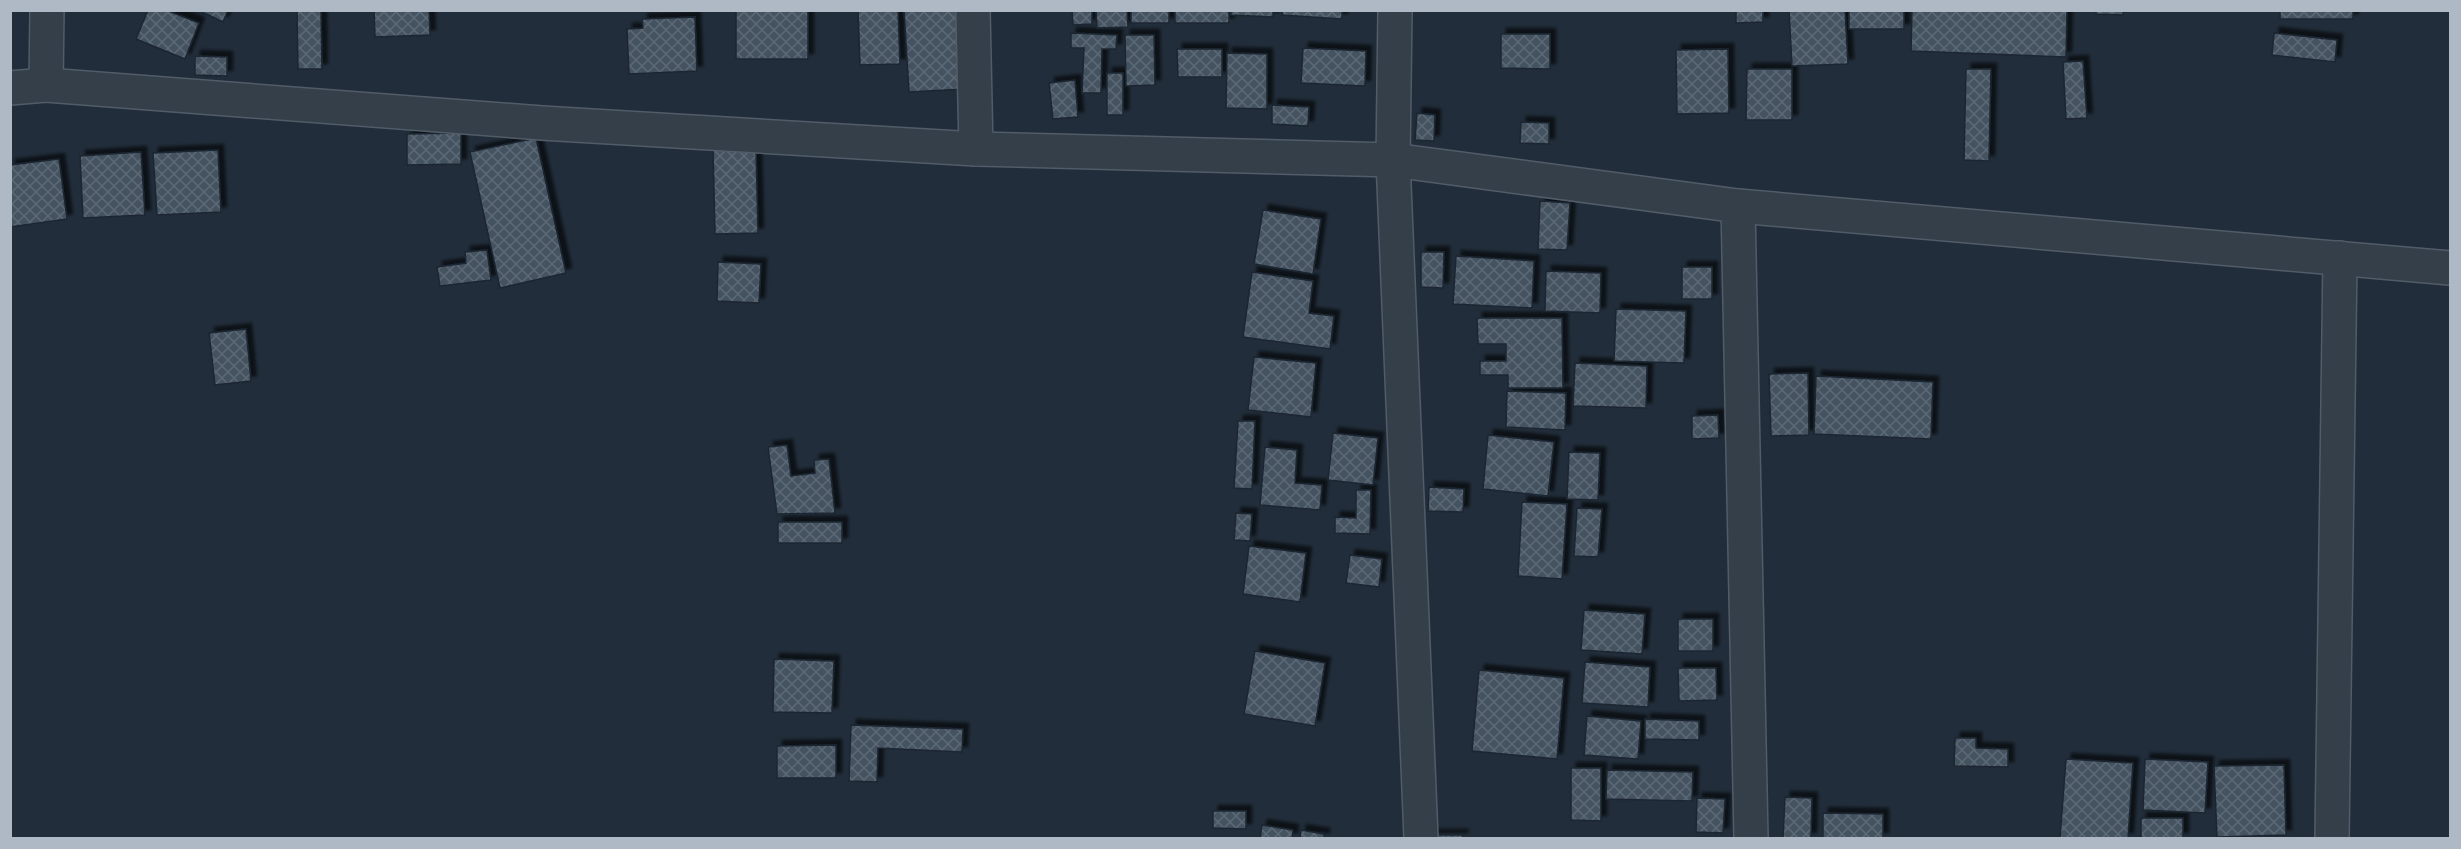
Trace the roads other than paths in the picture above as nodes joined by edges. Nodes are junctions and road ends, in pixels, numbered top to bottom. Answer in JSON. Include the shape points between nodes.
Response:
{"nodes":[{"id":1,"x":47,"y":10,"type":"edge"},
{"id":2,"x":973,"y":10,"type":"edge"},
{"id":3,"x":1395,"y":10,"type":"edge"},
{"id":4,"x":45,"y":84,"type":"junction"},
{"id":5,"x":10,"y":88,"type":"edge"},
{"id":6,"x":976,"y":149,"type":"junction"},
{"id":7,"x":1394,"y":160,"type":"junction"},
{"id":8,"x":1738,"y":206,"type":"junction"},
{"id":9,"x":2340,"y":258,"type":"junction"},
{"id":10,"x":2451,"y":268,"type":"edge"},
{"id":11,"x":1421,"y":838,"type":"edge"},
{"id":12,"x":1751,"y":838,"type":"edge"},
{"id":13,"x":2332,"y":838,"type":"edge"}],
"edges":[{"from":1,"to":4,"type":"street"},
{"from":2,"to":6,"type":"street"},
{"from":3,"to":7,"type":"street"},
{"from":4,"to":5,"type":"street"},
{"from":4,"to":6,"type":"street","via":[[542,123]]},
{"from":6,"to":7,"type":"street"},
{"from":7,"to":8,"type":"street"},
{"from":7,"to":11,"type":"street"},
{"from":8,"to":9,"type":"street"},
{"from":8,"to":12,"type":"street"},
{"from":9,"to":10,"type":"street"},
{"from":9,"to":13,"type":"street"}]}
